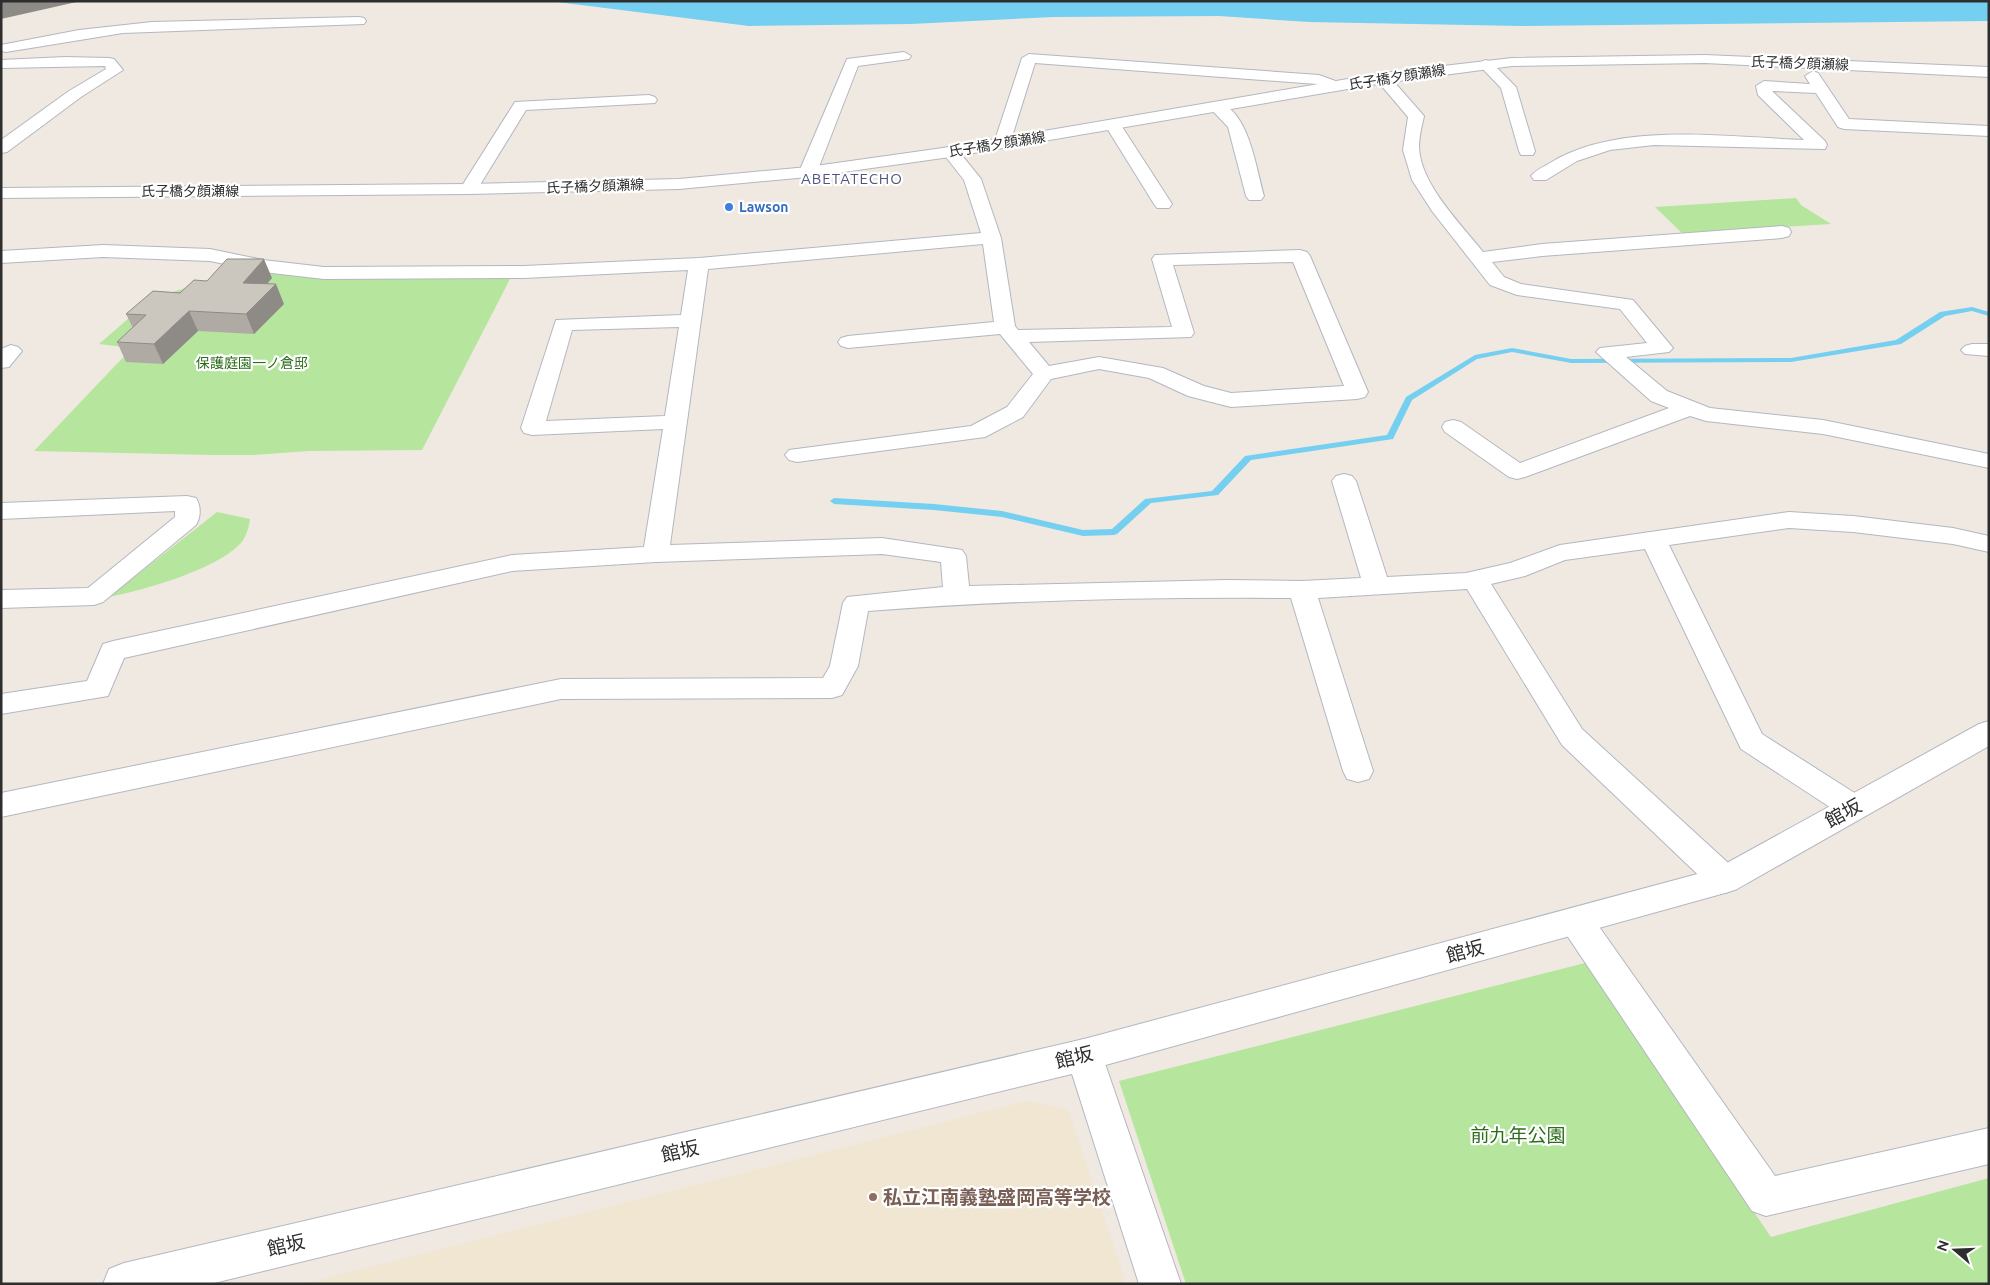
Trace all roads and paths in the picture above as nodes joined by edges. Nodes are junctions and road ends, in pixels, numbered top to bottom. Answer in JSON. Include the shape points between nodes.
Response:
{"nodes":[{"id":1,"x":359,"y":21,"type":"dead end"},
{"id":2,"x":4,"y":48,"type":"edge"},
{"id":3,"x":904,"y":56,"type":"dead end"},
{"id":4,"x":7,"y":63,"type":"edge"},
{"id":5,"x":1485,"y":64,"type":"junction"},
{"id":6,"x":1989,"y":72,"type":"edge"},
{"id":7,"x":1383,"y":78,"type":"junction"},
{"id":8,"x":1336,"y":86,"type":"junction"},
{"id":9,"x":649,"y":100,"type":"dead end"},
{"id":10,"x":1216,"y":107,"type":"junction"},
{"id":11,"x":1113,"y":125,"type":"junction"},
{"id":12,"x":1989,"y":131,"type":"edge"},
{"id":13,"x":1002,"y":143,"type":"junction"},
{"id":14,"x":1,"y":148,"type":"edge"},
{"id":15,"x":1527,"y":151,"type":"dead end"},
{"id":16,"x":950,"y":152,"type":"junction"},
{"id":17,"x":808,"y":172,"type":"junction"},
{"id":18,"x":1540,"y":176,"type":"dead end"},
{"id":19,"x":470,"y":189,"type":"junction"},
{"id":20,"x":1,"y":193,"type":"edge"},
{"id":21,"x":1255,"y":196,"type":"dead end"},
{"id":22,"x":1163,"y":204,"type":"dead end"},
{"id":23,"x":1782,"y":232,"type":"dead end"},
{"id":24,"x":992,"y":238,"type":"junction"},
{"id":25,"x":1,"y":256,"type":"edge"},
{"id":26,"x":1478,"y":258,"type":"junction"},
{"id":27,"x":699,"y":264,"type":"junction"},
{"id":28,"x":690,"y":320,"type":"junction"},
{"id":29,"x":1009,"y":331,"type":"junction"},
{"id":30,"x":848,"y":342,"type":"dead end"},
{"id":31,"x":1044,"y":374,"type":"junction"},
{"id":32,"x":1689,"y":408,"type":"junction"},
{"id":33,"x":675,"y":422,"type":"junction"},
{"id":34,"x":1453,"y":427,"type":"dead end"},
{"id":35,"x":796,"y":455,"type":"dead end"},
{"id":36,"x":1989,"y":461,"type":"edge"},
{"id":37,"x":1344,"y":481,"type":"dead end"},
{"id":38,"x":1,"y":511,"type":"edge"},
{"id":39,"x":1654,"y":540,"type":"junction"},
{"id":40,"x":1989,"y":544,"type":"edge"},
{"id":41,"x":656,"y":554,"type":"junction"},
{"id":42,"x":1475,"y":580,"type":"junction"},
{"id":43,"x":1377,"y":586,"type":"junction"},
{"id":44,"x":1302,"y":590,"type":"junction"},
{"id":45,"x":957,"y":595,"type":"junction"},
{"id":46,"x":1,"y":599,"type":"edge"},
{"id":47,"x":1,"y":704,"type":"edge"},
{"id":48,"x":1989,"y":732,"type":"edge"},
{"id":49,"x":1358,"y":771,"type":"dead end"},
{"id":50,"x":1,"y":804,"type":"edge"},
{"id":51,"x":1853,"y":808,"type":"junction"},
{"id":52,"x":1725,"y":880,"type":"junction"},
{"id":53,"x":1576,"y":921,"type":"junction"},
{"id":54,"x":1084,"y":1055,"type":"junction"},
{"id":55,"x":1989,"y":1146,"type":"edge"},
{"id":56,"x":124,"y":1284,"type":"edge"},
{"id":57,"x":1160,"y":1284,"type":"edge"}],
"edges":[{"from":1,"to":2,"type":"street","via":[[186,24],[63,37]]},
{"from":2,"to":4,"type":"street"},
{"from":3,"to":17,"type":"street","via":[[852,62]]},
{"from":4,"to":14,"type":"street","via":[[109,62],[115,70],[75,94]]},
{"from":5,"to":6,"type":"street","name":"氏子橋夕顔瀬線","via":[[1705,59]]},
{"from":5,"to":7,"type":"street","name":"氏子橋夕顔瀬線"},
{"from":5,"to":15,"type":"street","via":[[1508,87]]},
{"from":7,"to":8,"type":"street","name":"氏子橋夕顔瀬線"},
{"from":7,"to":26,"type":"street","via":[[1416,116],[1411,148],[1425,188]]},
{"from":8,"to":10,"type":"street","name":"氏子橋夕顔瀬線"},
{"from":8,"to":13,"type":"street","via":[[1319,80],[1029,58]]},
{"from":9,"to":19,"type":"street","via":[[521,104]]},
{"from":10,"to":11,"type":"street","name":"氏子橋夕顔瀬線"},
{"from":10,"to":21,"type":"street","via":[[1236,125]]},
{"from":11,"to":13,"type":"street","name":"氏子橋夕顔瀬線"},
{"from":11,"to":22,"type":"street"},
{"from":12,"to":18,"type":"street","via":[[1844,124],[1817,83],[1764,86],[1764,92],[1818,145],[1654,140],[1608,145],[1571,157]]},
{"from":13,"to":16,"type":"street","name":"氏子橋夕顔瀬線"},
{"from":16,"to":17,"type":"street","name":"氏子橋夕顔瀬線"},
{"from":16,"to":24,"type":"street","via":[[972,179]]},
{"from":17,"to":19,"type":"street","name":"氏子橋夕顔瀬線","via":[[679,184]]},
{"from":19,"to":20,"type":"street","name":"氏子橋夕顔瀬線"},
{"from":23,"to":26,"type":"street","via":[[1542,250]]},
{"from":24,"to":27,"type":"street"},
{"from":24,"to":29,"type":"street"},
{"from":25,"to":27,"type":"street","via":[[103,251],[210,256],[324,273],[524,272]]},
{"from":26,"to":32,"type":"street","via":[[1497,281],[1517,289],[1626,304],[1662,348],[1607,352],[1659,396]]},
{"from":27,"to":28,"type":"street"},
{"from":28,"to":33,"type":"street"},
{"from":28,"to":33,"type":"street","via":[[563,324],[532,428]]},
{"from":29,"to":30,"type":"street"},
{"from":29,"to":31,"type":"street"},
{"from":29,"to":31,"type":"street","via":[[1184,333],[1162,259],[1300,256],[1357,392],[1230,400],[1196,391],[1155,374],[1099,363]]},
{"from":31,"to":35,"type":"street","via":[[1015,412],[977,432]]},
{"from":32,"to":34,"type":"street","via":[[1517,472]]},
{"from":32,"to":36,"type":"street","via":[[1706,414],[1823,427]]},
{"from":33,"to":41,"type":"street"},
{"from":37,"to":43,"type":"street"},
{"from":38,"to":46,"type":"street","via":[[187,503],[187,520],[94,596]]},
{"from":39,"to":40,"type":"street","via":[[1789,520],[1862,525],[1953,536]]},
{"from":39,"to":42,"type":"street","via":[[1560,553],[1516,570]]},
{"from":39,"to":51,"type":"street","via":[[1751,741]]},
{"from":41,"to":45,"type":"street","via":[[891,548],[953,556]]},
{"from":41,"to":47,"type":"street","via":[[512,563],[113,651],[98,689]]},
{"from":42,"to":43,"type":"street"},
{"from":42,"to":52,"type":"street","via":[[1572,737]]},
{"from":43,"to":44,"type":"street"},
{"from":44,"to":45,"type":"street"},
{"from":44,"to":49,"type":"street"},
{"from":45,"to":50,"type":"street","via":[[856,603],[844,666],[832,688],[561,689]]},
{"from":48,"to":51,"type":"street","name":"館坂"},
{"from":51,"to":52,"type":"street","name":"館坂"},
{"from":52,"to":53,"type":"street","name":"館坂"},
{"from":53,"to":54,"type":"street","name":"館坂"},
{"from":53,"to":55,"type":"street","via":[[1766,1197]]},
{"from":54,"to":56,"type":"street","name":"館坂"},
{"from":54,"to":57,"type":"street"}]}
